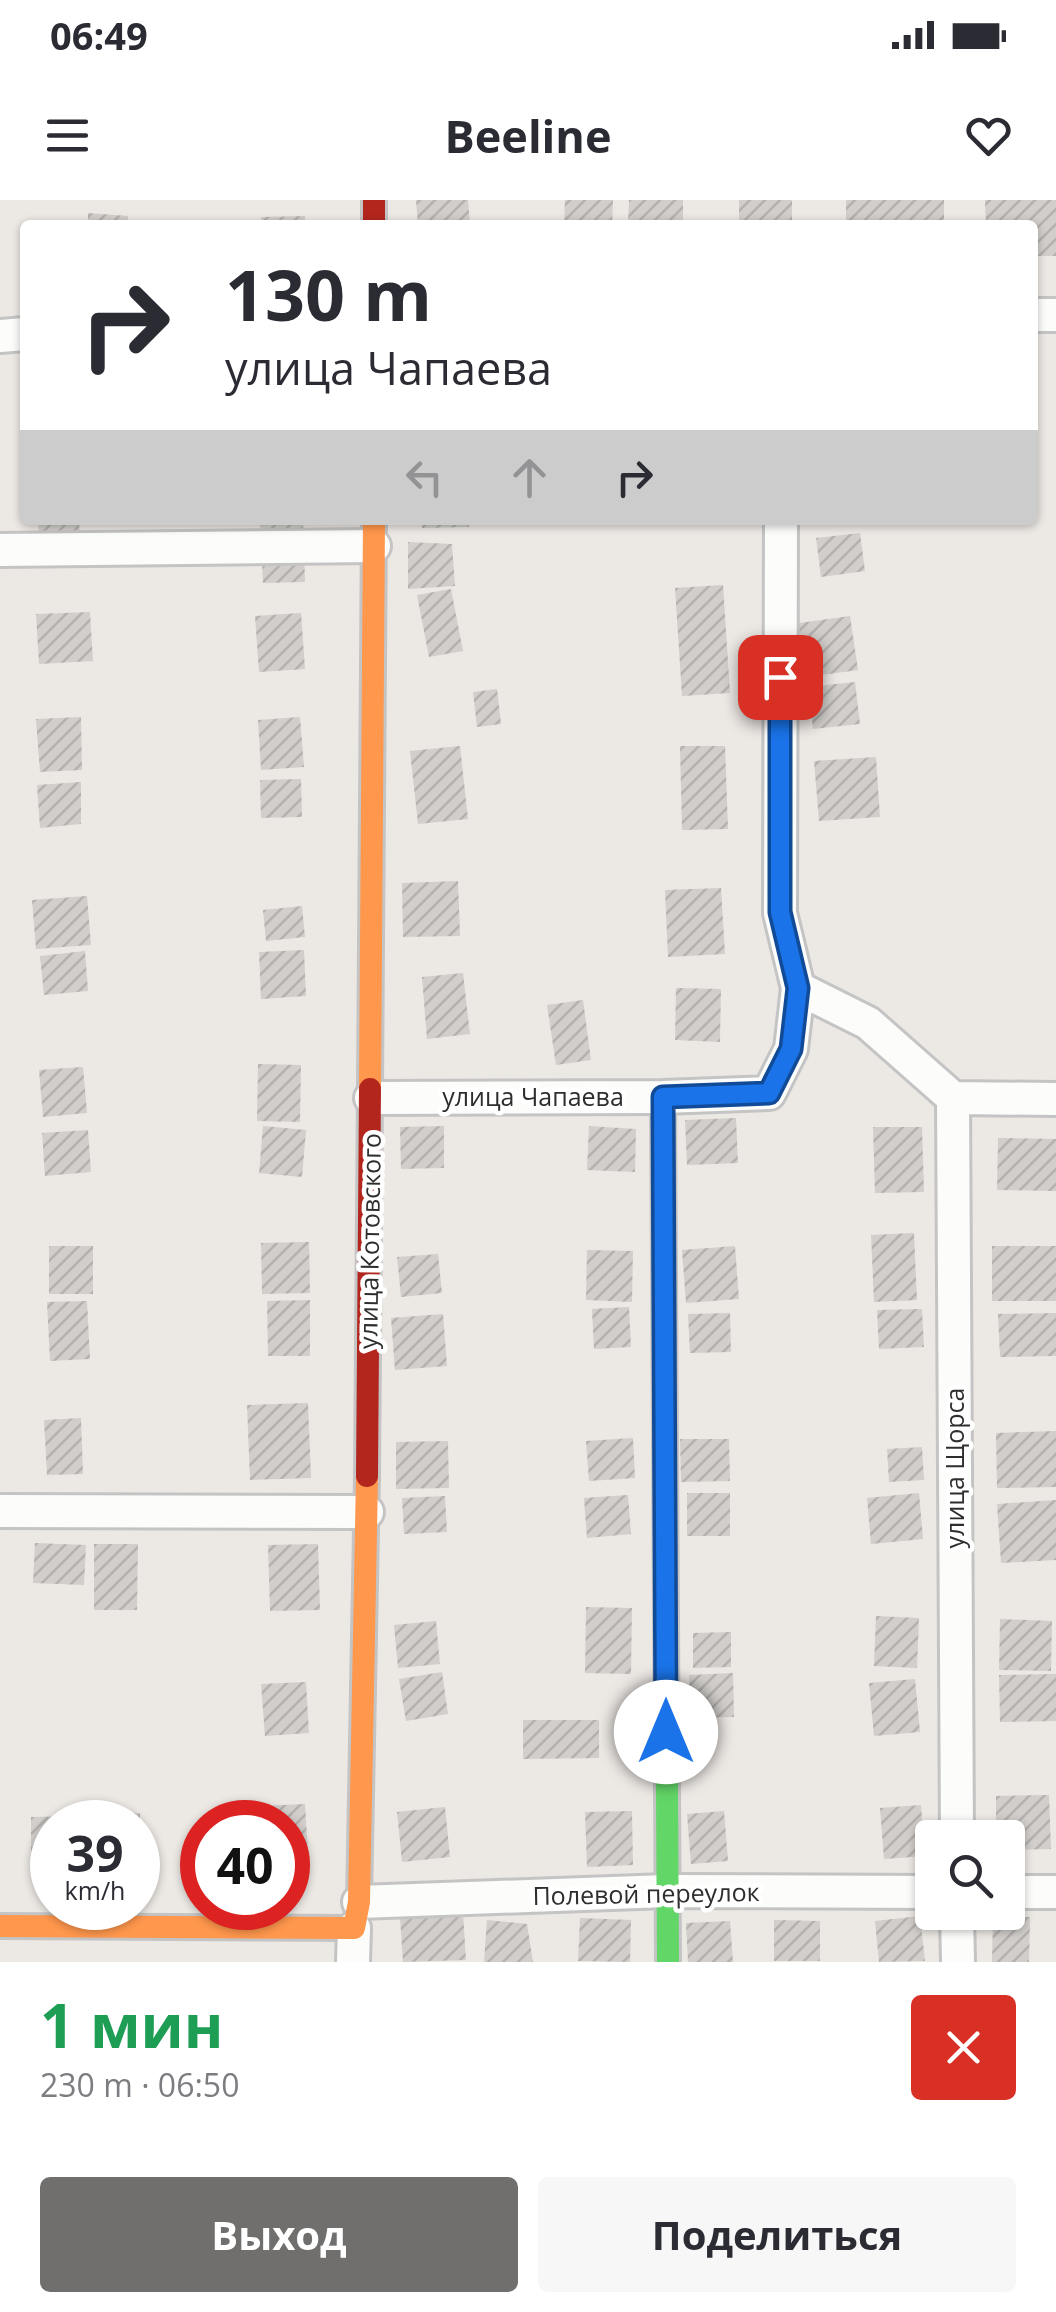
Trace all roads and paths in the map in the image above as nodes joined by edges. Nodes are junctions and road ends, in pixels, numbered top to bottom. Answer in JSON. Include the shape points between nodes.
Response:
{"nodes":[{"id":1,"x":781,"y":525,"type":"edge"},
{"id":2,"x":374,"y":533,"type":"edge"},
{"id":3,"x":0,"y":550,"type":"edge"},
{"id":4,"x":798,"y":988,"type":"junction"},
{"id":5,"x":663,"y":1097,"type":"junction"},
{"id":6,"x":371,"y":1098,"type":"junction"},
{"id":7,"x":953,"y":1098,"type":"junction"},
{"id":8,"x":1056,"y":1100,"type":"edge"},
{"id":9,"x":0,"y":1511,"type":"edge"},
{"id":10,"x":367,"y":1512,"type":"junction"},
{"id":11,"x":957,"y":1820,"type":"edge"},
{"id":12,"x":667,"y":1891,"type":"junction"},
{"id":13,"x":915,"y":1892,"type":"edge"},
{"id":14,"x":1025,"y":1892,"type":"edge"},
{"id":15,"x":1056,"y":1892,"type":"edge"},
{"id":16,"x":356,"y":1915,"type":"junction"},
{"id":17,"x":0,"y":1926,"type":"edge"},
{"id":18,"x":957,"y":1930,"type":"edge"},
{"id":19,"x":353,"y":1962,"type":"edge"},
{"id":20,"x":668,"y":1962,"type":"edge"},
{"id":21,"x":958,"y":1962,"type":"edge"}],
"edges":[{"from":1,"to":4,"type":"street","via":[[780,912]]},
{"from":2,"to":3,"type":"street"},
{"from":2,"to":6,"type":"street","name":"улица Котовского"},
{"from":4,"to":5,"type":"street","name":"улица Чапаева","via":[[791,1049],[769,1093]]},
{"from":4,"to":7,"type":"street","via":[[868,1023]]},
{"from":5,"to":6,"type":"street","name":"улица Чапаева"},
{"from":5,"to":12,"type":"street"},
{"from":6,"to":10,"type":"street","name":"улица Котовского"},
{"from":7,"to":8,"type":"street"},
{"from":7,"to":11,"type":"street","name":"улица Щорса"},
{"from":9,"to":10,"type":"street"},
{"from":10,"to":16,"type":"street","name":"улица Котовского"},
{"from":12,"to":13,"type":"street","name":"Полевой переулок"},
{"from":12,"to":16,"type":"street","name":"Полевой переулок"},
{"from":12,"to":20,"type":"street"},
{"from":14,"to":15,"type":"street"},
{"from":16,"to":17,"type":"street","name":"Полевой переулок"},
{"from":16,"to":19,"type":"street","name":"улица Котовского"},
{"from":18,"to":21,"type":"street"}]}
